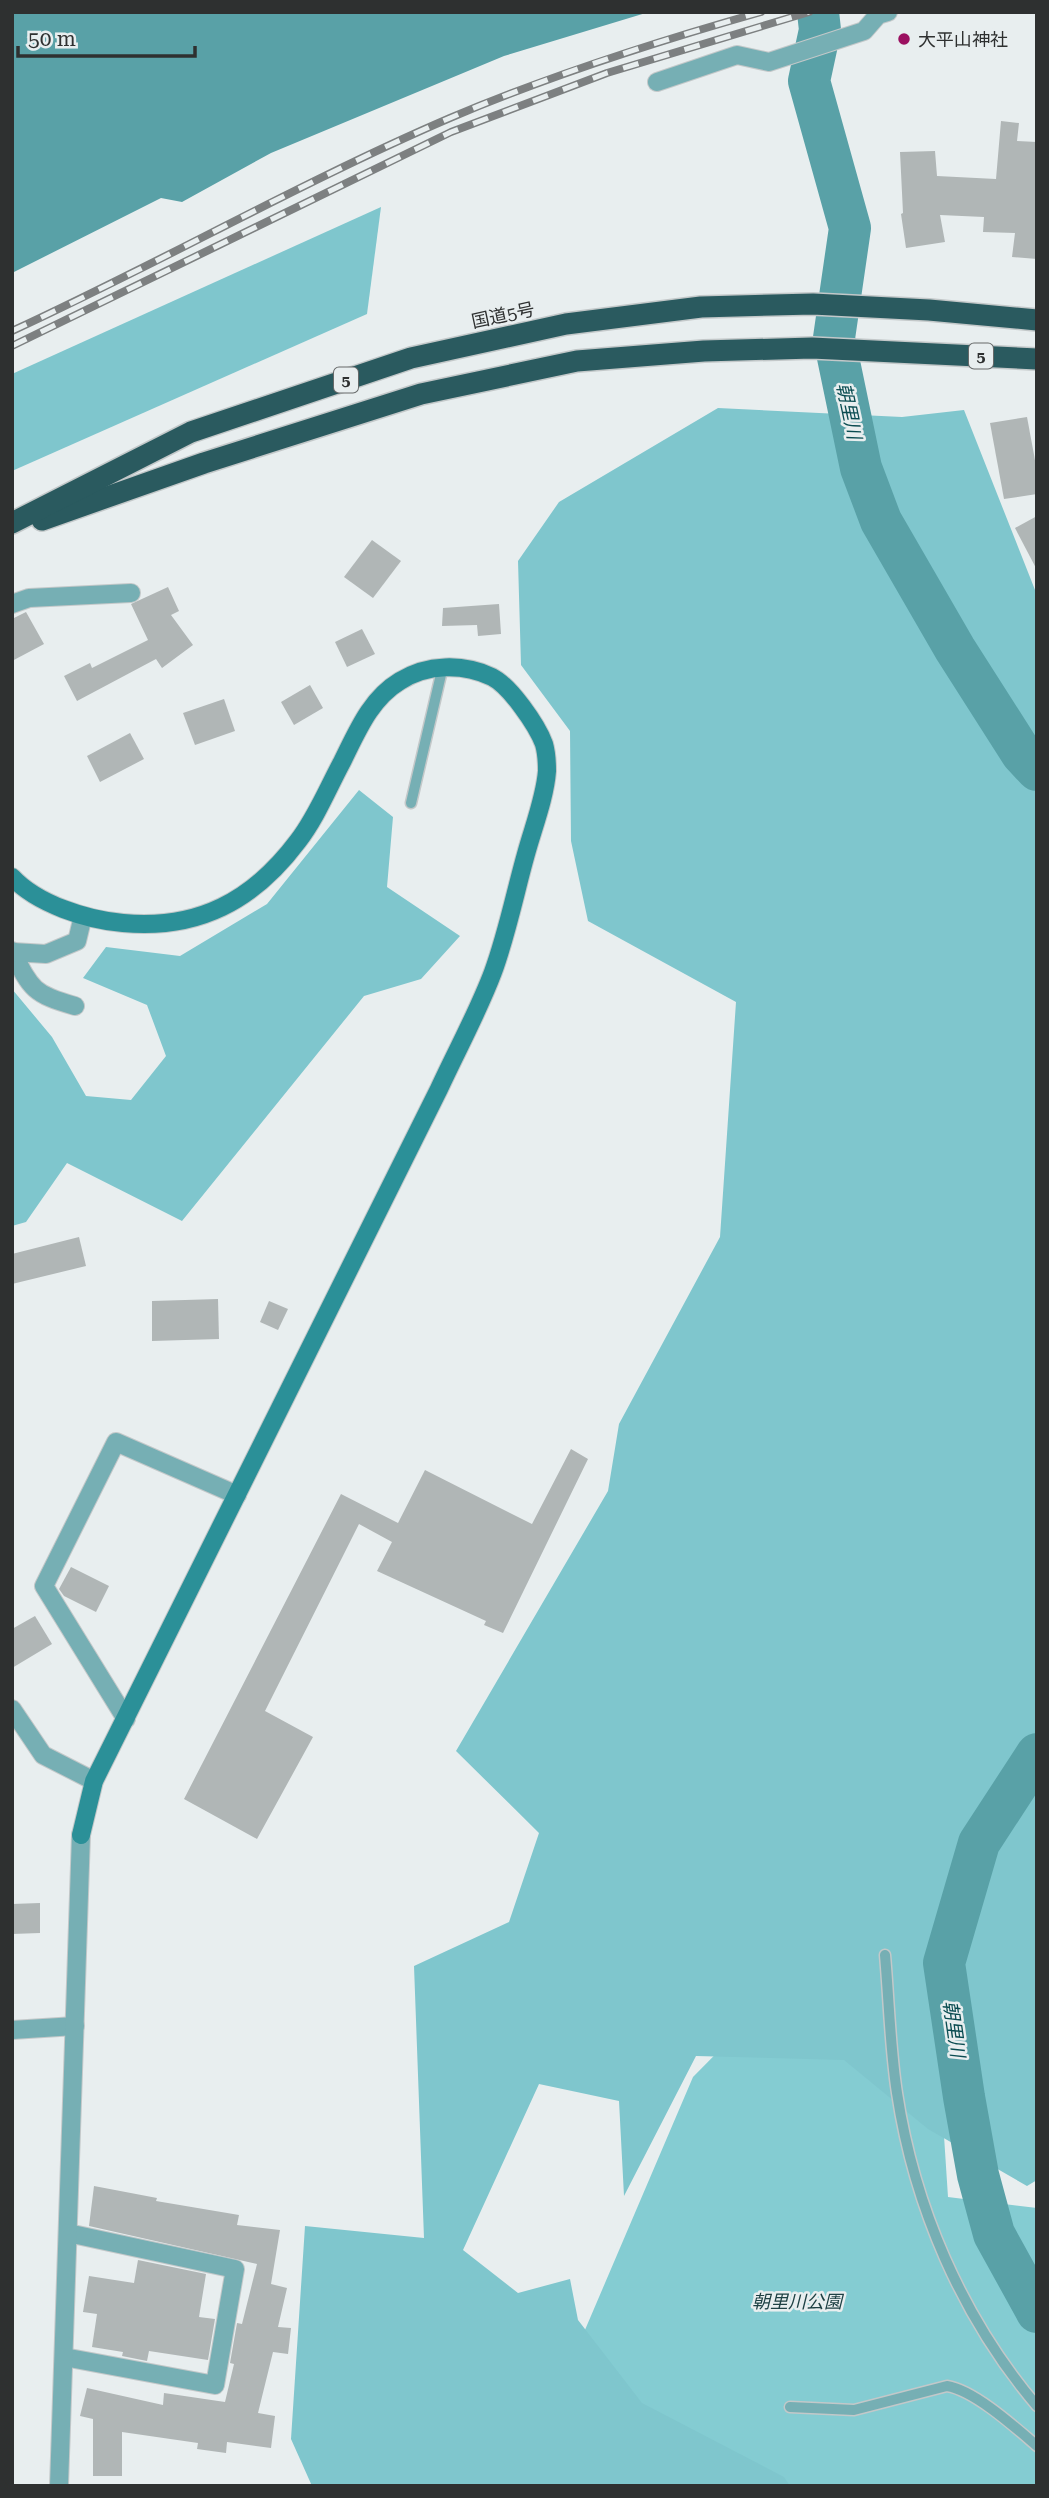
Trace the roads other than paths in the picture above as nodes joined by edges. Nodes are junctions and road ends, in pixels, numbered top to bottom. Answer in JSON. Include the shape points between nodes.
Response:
{"nodes":[{"id":1,"x":888,"y":12,"type":"edge"},
{"id":2,"x":657,"y":82,"type":"dead end"},
{"id":3,"x":1037,"y":320,"type":"edge"},
{"id":4,"x":566,"y":324,"type":"junction"},
{"id":5,"x":1037,"y":359,"type":"edge"},
{"id":6,"x":577,"y":361,"type":"junction"},
{"id":7,"x":12,"y":523,"type":"edge"},
{"id":8,"x":12,"y":531,"type":"edge"},
{"id":9,"x":131,"y":593,"type":"dead end"},
{"id":10,"x":12,"y":604,"type":"edge"},
{"id":11,"x":443,"y":666,"type":"junction"},
{"id":12,"x":411,"y":803,"type":"dead end"},
{"id":13,"x":12,"y":877,"type":"edge"},
{"id":14,"x":83,"y":916,"type":"junction"},
{"id":15,"x":12,"y":951,"type":"edge"},
{"id":16,"x":75,"y":1006,"type":"dead end"},
{"id":17,"x":237,"y":1495,"type":"junction"},
{"id":18,"x":12,"y":1709,"type":"edge"},
{"id":19,"x":126,"y":1719,"type":"junction"},
{"id":20,"x":94,"y":1781,"type":"junction"},
{"id":21,"x":885,"y":1955,"type":"dead end"},
{"id":22,"x":75,"y":2026,"type":"junction"},
{"id":23,"x":12,"y":2030,"type":"edge"},
{"id":24,"x":68,"y":2233,"type":"junction"},
{"id":25,"x":64,"y":2357,"type":"junction"},
{"id":26,"x":1037,"y":2406,"type":"edge"},
{"id":27,"x":790,"y":2407,"type":"dead end"},
{"id":28,"x":1037,"y":2446,"type":"edge"},
{"id":29,"x":59,"y":2486,"type":"edge"}],
"edges":[{"from":1,"to":2,"type":"street","via":[[878,15],[864,30],[769,62],[737,55]]},
{"from":3,"to":4,"type":"highway","name":"国道5号","number":"5","via":[[813,303],[701,307]]},
{"from":4,"to":6,"type":"highway"},
{"from":4,"to":7,"type":"highway","name":"国道5号","number":"5","via":[[411,358],[191,432]]},
{"from":5,"to":6,"type":"highway","number":"5","via":[[812,348]]},
{"from":6,"to":8,"type":"highway","number":"5","via":[[421,394]]},
{"from":9,"to":10,"type":"street","via":[[29,598]]},
{"from":11,"to":12,"type":"lane"},
{"from":11,"to":14,"type":"street","via":[[401,680],[381,695],[299,840],[242,896],[186,922],[149,926]]},
{"from":11,"to":17,"type":"street","via":[[495,678],[521,705],[544,744],[547,771],[539,808],[493,972]]},
{"from":13,"to":14,"type":"street","via":[[46,901]]},
{"from":14,"to":15,"type":"street","via":[[77,941],[46,954]]},
{"from":15,"to":16,"type":"street","via":[[27,983],[48,999]]},
{"from":17,"to":19,"type":"street"},
{"from":17,"to":19,"type":"street","via":[[117,1442],[44,1586]]},
{"from":18,"to":20,"type":"street","via":[[43,1755]]},
{"from":19,"to":20,"type":"street"},
{"from":20,"to":22,"type":"street","via":[[81,1835]]},
{"from":21,"to":26,"type":"lane","via":[[897,2093],[917,2183],[944,2259],[990,2343]]},
{"from":22,"to":23,"type":"street"},
{"from":22,"to":24,"type":"street"},
{"from":24,"to":25,"type":"street"},
{"from":24,"to":25,"type":"street","via":[[235,2269],[215,2385]]},
{"from":25,"to":29,"type":"street"},
{"from":27,"to":28,"type":"lane","via":[[854,2410],[947,2386],[960,2388]]}]}
